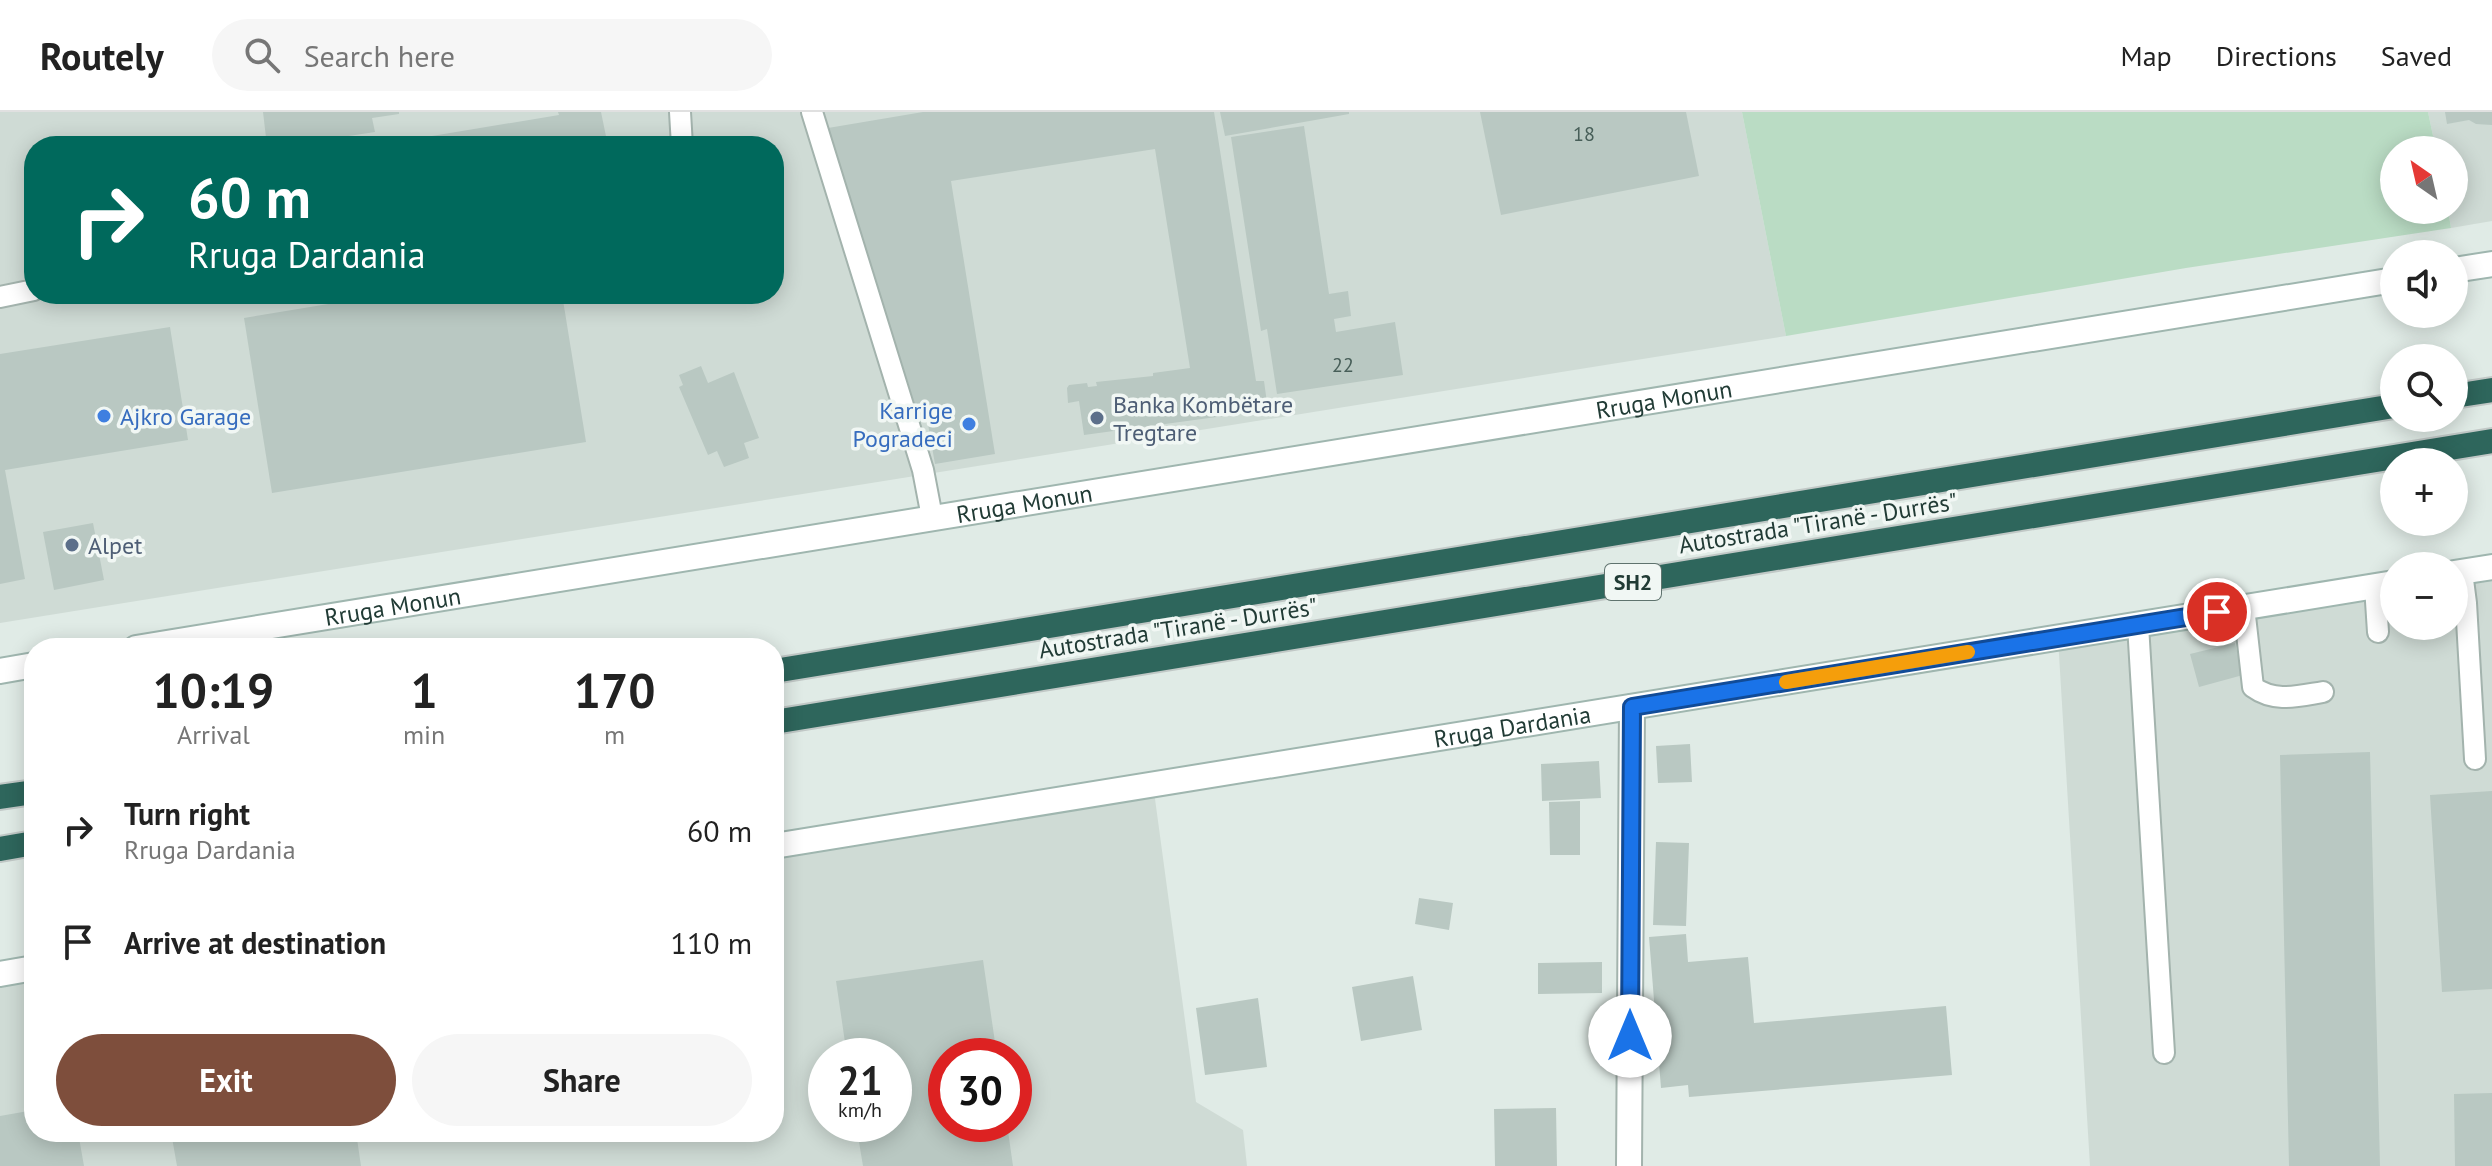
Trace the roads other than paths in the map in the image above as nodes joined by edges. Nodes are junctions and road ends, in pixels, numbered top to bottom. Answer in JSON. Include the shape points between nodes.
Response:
{"nodes":[{"id":1,"x":680,"y":112,"type":"edge"},
{"id":2,"x":812,"y":112,"type":"edge"},
{"id":3,"x":681,"y":136,"type":"edge"},
{"id":4,"x":2492,"y":264,"type":"edge"},
{"id":5,"x":2468,"y":268,"type":"edge"},
{"id":6,"x":2380,"y":282,"type":"edge"},
{"id":7,"x":24,"y":292,"type":"edge"},
{"id":8,"x":0,"y":297,"type":"edge"},
{"id":9,"x":2492,"y":390,"type":"edge"},
{"id":10,"x":2468,"y":394,"type":"edge"},
{"id":11,"x":2380,"y":408,"type":"edge"},
{"id":12,"x":2492,"y":441,"type":"edge"},
{"id":13,"x":932,"y":517,"type":"junction"},
{"id":14,"x":2492,"y":567,"type":"edge"},
{"id":15,"x":2468,"y":571,"type":"edge"},
{"id":16,"x":2380,"y":585,"type":"edge"},
{"id":17,"x":2244,"y":607,"type":"junction"},
{"id":18,"x":2380,"y":618,"type":"edge"},
{"id":19,"x":2138,"y":625,"type":"junction"},
{"id":20,"x":2378,"y":632,"type":"dead end"},
{"id":21,"x":197,"y":638,"type":"edge"},
{"id":22,"x":2468,"y":638,"type":"edge"},
{"id":23,"x":24,"y":667,"type":"edge"},
{"id":24,"x":784,"y":669,"type":"edge"},
{"id":25,"x":0,"y":671,"type":"edge"},
{"id":26,"x":2323,"y":692,"type":"dead end"},
{"id":27,"x":1632,"y":707,"type":"junction"},
{"id":28,"x":784,"y":720,"type":"edge"},
{"id":29,"x":2475,"y":759,"type":"dead end"},
{"id":30,"x":24,"y":793,"type":"edge"},
{"id":31,"x":0,"y":797,"type":"edge"},
{"id":32,"x":784,"y":844,"type":"edge"},
{"id":33,"x":24,"y":845,"type":"edge"},
{"id":34,"x":0,"y":849,"type":"edge"},
{"id":35,"x":24,"y":970,"type":"edge"},
{"id":36,"x":0,"y":974,"type":"edge"},
{"id":37,"x":2164,"y":1053,"type":"dead end"},
{"id":38,"x":1629,"y":1166,"type":"edge"}],
"edges":[{"from":1,"to":3,"type":"lane"},
{"from":2,"to":13,"type":"lane","name":"Rruga Monun","via":[[923,470]]},
{"from":4,"to":5,"type":"main road"},
{"from":6,"to":13,"type":"main road","name":"Rruga Monun"},
{"from":7,"to":8,"type":"lane"},
{"from":9,"to":10,"type":"highway"},
{"from":11,"to":24,"type":"highway","name":"Autostrada \"Tiranë - Durrës\"","number":"SH2"},
{"from":12,"to":28,"type":"highway","name":"Autostrada \"Tiranë - Durrës\"","number":"SH2"},
{"from":13,"to":21,"type":"main road","name":"Rruga Monun"},
{"from":14,"to":15,"type":"main road"},
{"from":16,"to":17,"type":"main road","name":"Rruga Dardania"},
{"from":17,"to":19,"type":"main road","name":"Rruga Dardania"},
{"from":17,"to":26,"type":"lane","via":[[2253,687],[2279,698]]},
{"from":18,"to":20,"type":"lane"},
{"from":19,"to":27,"type":"main road","name":"Rruga Dardania"},
{"from":19,"to":37,"type":"lane"},
{"from":22,"to":29,"type":"lane"},
{"from":23,"to":25,"type":"main road"},
{"from":27,"to":32,"type":"main road","name":"Rruga Dardania"},
{"from":27,"to":38,"type":"main road"},
{"from":30,"to":31,"type":"highway"},
{"from":33,"to":34,"type":"highway"},
{"from":35,"to":36,"type":"main road"}]}
